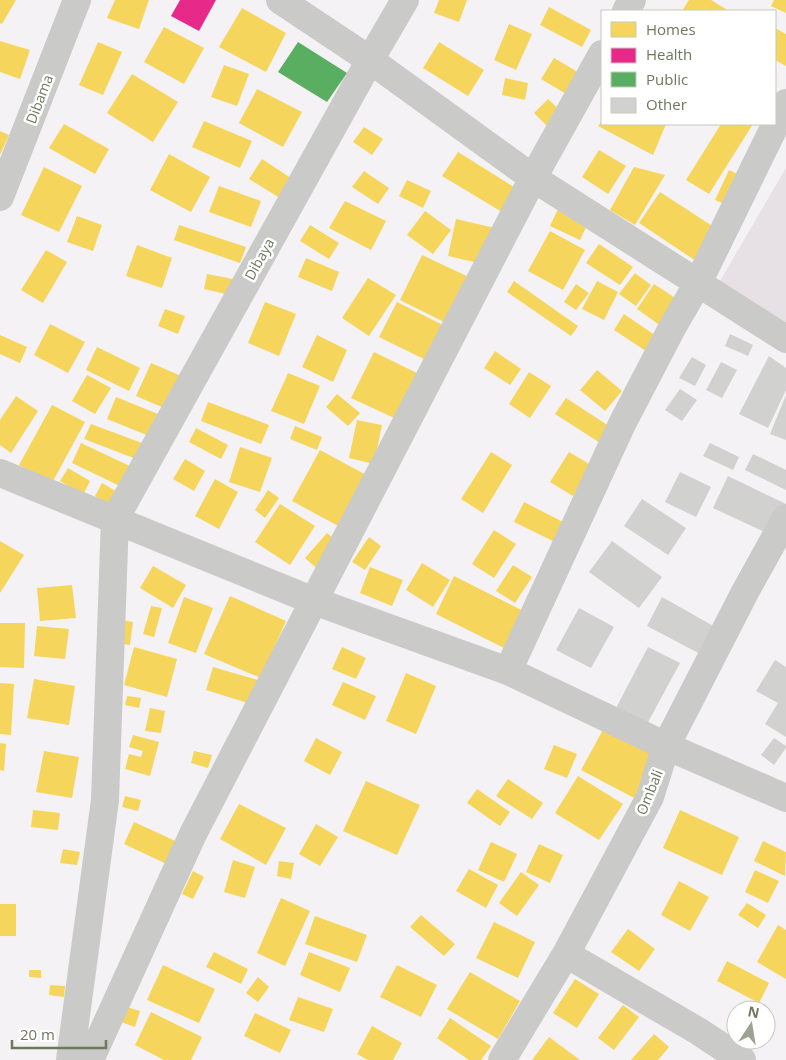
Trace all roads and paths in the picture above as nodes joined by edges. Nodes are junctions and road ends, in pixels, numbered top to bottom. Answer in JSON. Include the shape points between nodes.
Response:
{"nodes":[{"id":1,"x":77,"y":0,"type":"edge"},
{"id":2,"x":280,"y":0,"type":"edge"},
{"id":3,"x":405,"y":0,"type":"edge"},
{"id":4,"x":601,"y":56,"type":"edge"},
{"id":5,"x":370,"y":60,"type":"junction"},
{"id":6,"x":786,"y":103,"type":"edge"},
{"id":7,"x":776,"y":123,"type":"edge"},
{"id":8,"x":775,"y":125,"type":"edge"},
{"id":9,"x":533,"y":178,"type":"junction"},
{"id":10,"x":0,"y":197,"type":"edge"},
{"id":11,"x":698,"y":283,"type":"junction"},
{"id":12,"x":786,"y":339,"type":"edge"},
{"id":13,"x":0,"y":473,"type":"edge"},
{"id":14,"x":786,"y":518,"type":"edge"},
{"id":15,"x":115,"y":519,"type":"junction"},
{"id":16,"x":314,"y":600,"type":"junction"},
{"id":17,"x":508,"y":671,"type":"junction"},
{"id":18,"x":666,"y":746,"type":"junction"},
{"id":19,"x":786,"y":798,"type":"edge"},
{"id":20,"x":566,"y":954,"type":"junction"},
{"id":21,"x":70,"y":1060,"type":"edge"},
{"id":22,"x":90,"y":1060,"type":"edge"},
{"id":23,"x":502,"y":1060,"type":"edge"},
{"id":24,"x":742,"y":1060,"type":"edge"}],
"edges":[{"from":1,"to":10,"type":"street","name":"Dibama"},
{"from":2,"to":5,"type":"street"},
{"from":3,"to":5,"type":"street","name":"Dibaya"},
{"from":4,"to":9,"type":"street"},
{"from":5,"to":9,"type":"street"},
{"from":5,"to":15,"type":"street","name":"Dibaya"},
{"from":6,"to":7,"type":"street"},
{"from":8,"to":11,"type":"street"},
{"from":9,"to":11,"type":"street"},
{"from":9,"to":16,"type":"street"},
{"from":11,"to":12,"type":"street"},
{"from":11,"to":17,"type":"street","via":[[622,424]]},
{"from":13,"to":15,"type":"street"},
{"from":14,"to":18,"type":"street","name":"Ombali"},
{"from":15,"to":16,"type":"street"},
{"from":15,"to":21,"type":"street","via":[[105,800]]},
{"from":16,"to":17,"type":"street"},
{"from":16,"to":22,"type":"street","via":[[193,834]]},
{"from":17,"to":18,"type":"street"},
{"from":18,"to":19,"type":"street"},
{"from":18,"to":20,"type":"street","name":"Ombali","via":[[650,797]]},
{"from":20,"to":23,"type":"street","name":"Ombali"},
{"from":20,"to":24,"type":"street"}]}
